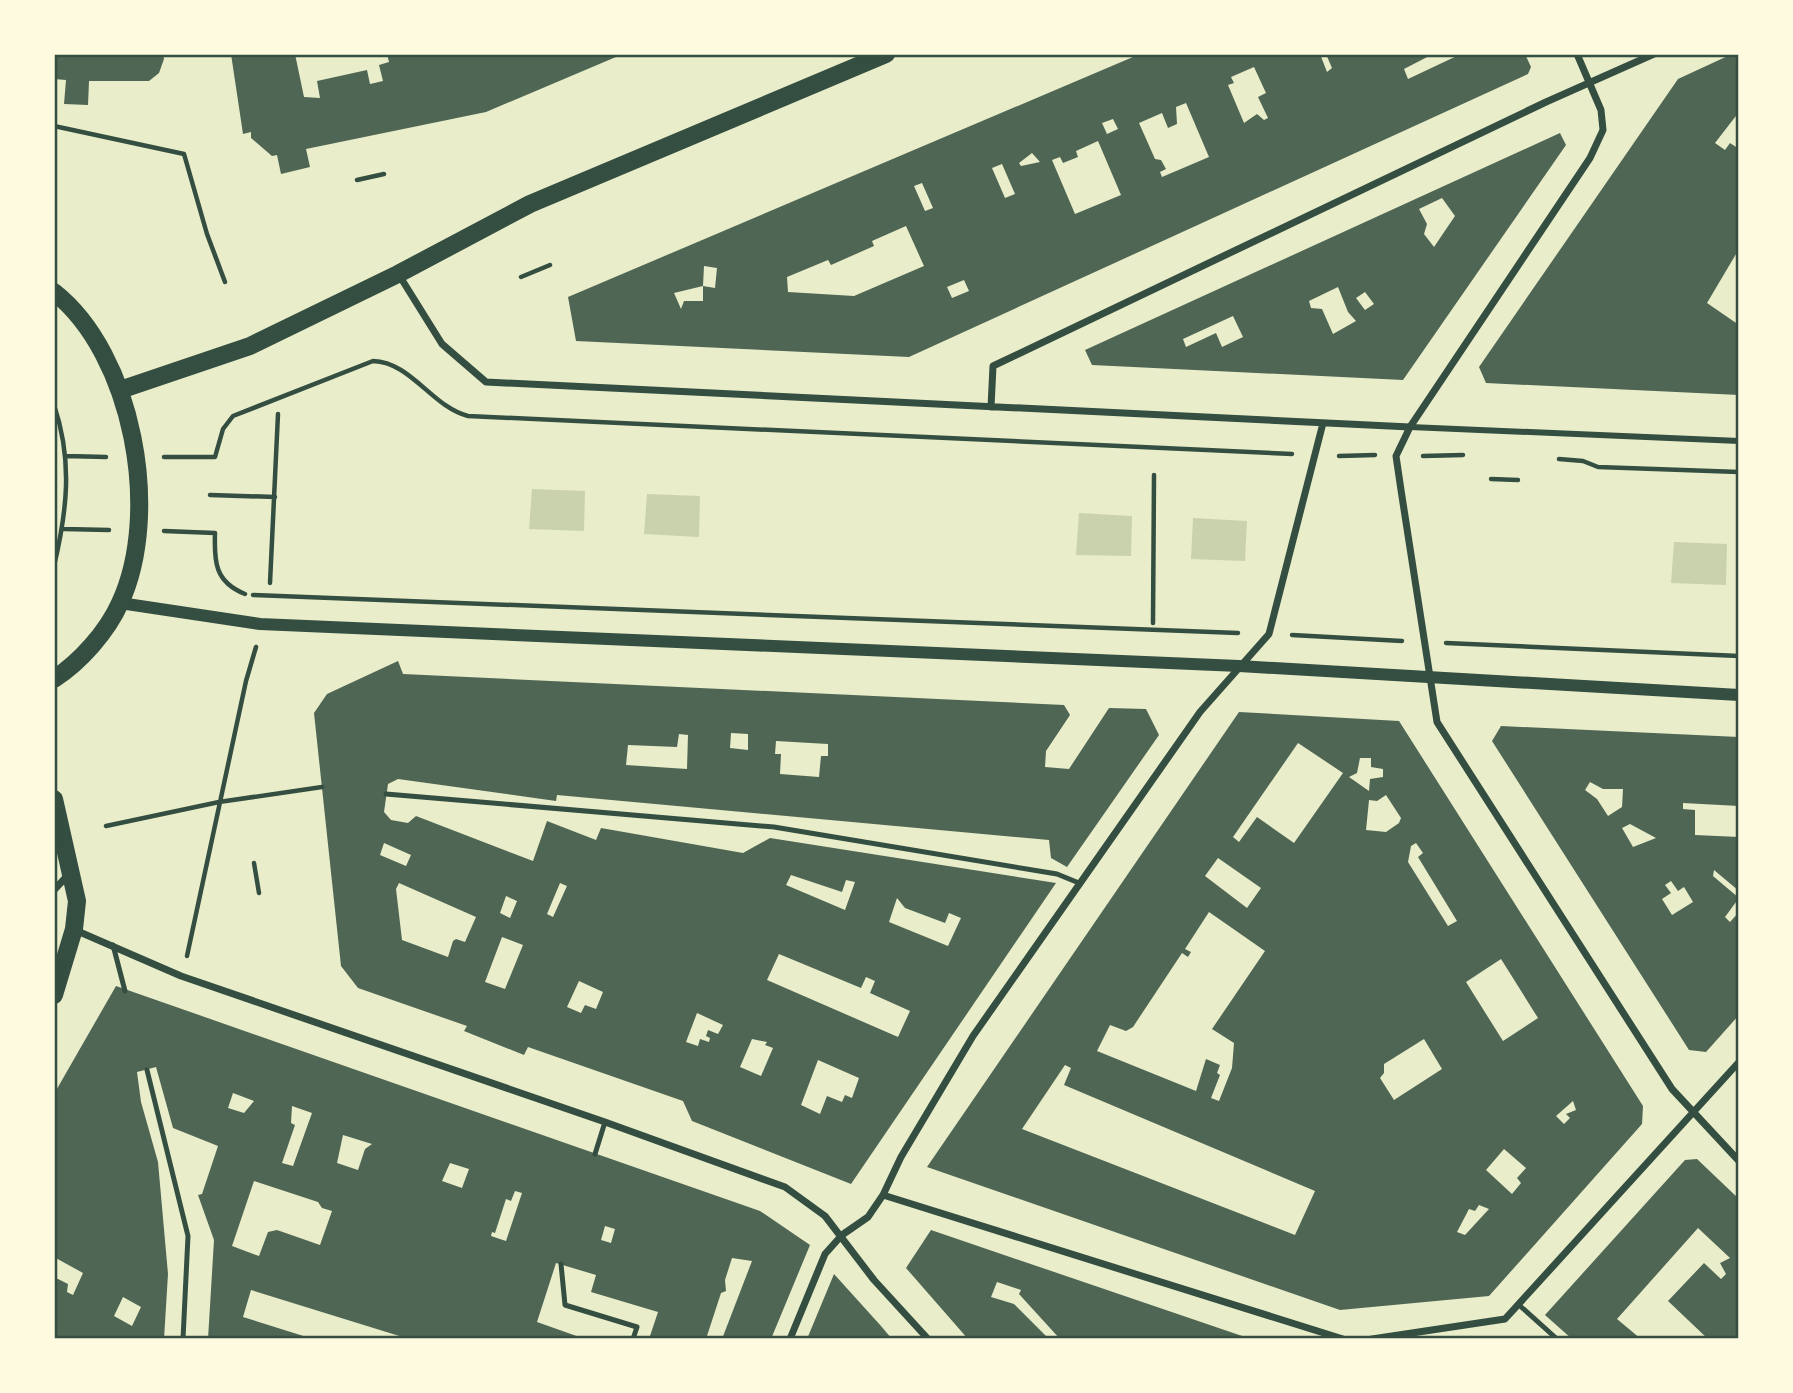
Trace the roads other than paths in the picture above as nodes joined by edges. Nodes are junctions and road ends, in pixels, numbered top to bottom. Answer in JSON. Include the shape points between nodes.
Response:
{"nodes":[{"id":1,"x":886,"y":54,"type":"edge"},
{"id":2,"x":1577,"y":54,"type":"edge"},
{"id":3,"x":1654,"y":54,"type":"edge"},
{"id":4,"x":861,"y":59,"type":"edge"},
{"id":5,"x":1592,"y":84,"type":"junction"},
{"id":6,"x":398,"y":274,"type":"junction"},
{"id":7,"x":54,"y":292,"type":"edge"},
{"id":8,"x":120,"y":390,"type":"junction"},
{"id":9,"x":991,"y":407,"type":"junction"},
{"id":10,"x":1323,"y":423,"type":"junction"},
{"id":11,"x":1410,"y":426,"type":"junction"},
{"id":12,"x":1739,"y":442,"type":"edge"},
{"id":13,"x":120,"y":603,"type":"junction"},
{"id":14,"x":1239,"y":666,"type":"junction"},
{"id":15,"x":1429,"y":678,"type":"junction"},
{"id":16,"x":54,"y":679,"type":"edge"},
{"id":17,"x":1739,"y":695,"type":"edge"},
{"id":18,"x":386,"y":794,"type":"dead end"},
{"id":19,"x":54,"y":799,"type":"edge"},
{"id":20,"x":72,"y":870,"type":"junction"},
{"id":21,"x":1079,"y":883,"type":"junction"},
{"id":22,"x":54,"y":890,"type":"edge"},
{"id":23,"x":74,"y":929,"type":"junction"},
{"id":24,"x":113,"y":946,"type":"junction"},
{"id":25,"x":125,"y":991,"type":"dead end"},
{"id":26,"x":54,"y":995,"type":"edge"},
{"id":27,"x":1739,"y":1062,"type":"edge"},
{"id":28,"x":147,"y":1070,"type":"dead end"},
{"id":29,"x":1694,"y":1112,"type":"junction"},
{"id":30,"x":605,"y":1122,"type":"junction"},
{"id":31,"x":596,"y":1154,"type":"dead end"},
{"id":32,"x":1739,"y":1161,"type":"edge"},
{"id":33,"x":883,"y":1195,"type":"junction"},
{"id":34,"x":842,"y":1235,"type":"junction"},
{"id":35,"x":561,"y":1264,"type":"dead end"},
{"id":36,"x":1519,"y":1305,"type":"junction"},
{"id":37,"x":183,"y":1339,"type":"edge"},
{"id":38,"x":633,"y":1339,"type":"edge"},
{"id":39,"x":790,"y":1339,"type":"edge"},
{"id":40,"x":928,"y":1339,"type":"edge"},
{"id":41,"x":1343,"y":1339,"type":"edge"},
{"id":42,"x":1373,"y":1339,"type":"edge"},
{"id":43,"x":1557,"y":1339,"type":"edge"}],
"edges":[{"from":1,"to":4,"type":"main road"},
{"from":2,"to":5,"type":"street"},
{"from":3,"to":5,"type":"street"},
{"from":4,"to":6,"type":"main road","via":[[530,204]]},
{"from":5,"to":9,"type":"street","via":[[993,366]]},
{"from":5,"to":11,"type":"street","via":[[1603,130],[1590,158]]},
{"from":6,"to":8,"type":"main road","via":[[250,346]]},
{"from":6,"to":9,"type":"street","via":[[442,344],[486,382]]},
{"from":7,"to":8,"type":"main road","via":[[90,331]]},
{"from":8,"to":13,"type":"main road","via":[[137,458],[137,531]]},
{"from":9,"to":10,"type":"street"},
{"from":10,"to":11,"type":"street"},
{"from":10,"to":14,"type":"street","via":[[1269,635]]},
{"from":11,"to":12,"type":"street"},
{"from":11,"to":15,"type":"street","via":[[1396,456]]},
{"from":13,"to":14,"type":"street","via":[[260,624]]},
{"from":13,"to":16,"type":"main road","via":[[93,643]]},
{"from":14,"to":15,"type":"street"},
{"from":14,"to":21,"type":"street","via":[[1200,712]]},
{"from":15,"to":17,"type":"street"},
{"from":15,"to":29,"type":"street","via":[[1437,722],[1672,1089]]},
{"from":18,"to":21,"type":"lane","via":[[774,827],[1058,874]]},
{"from":19,"to":20,"type":"main road"},
{"from":20,"to":22,"type":"street"},
{"from":20,"to":23,"type":"main road","via":[[77,901]]},
{"from":21,"to":33,"type":"street","via":[[973,1036]]},
{"from":23,"to":24,"type":"street"},
{"from":23,"to":26,"type":"main road"},
{"from":24,"to":25,"type":"lane"},
{"from":24,"to":30,"type":"street","via":[[181,976]]},
{"from":27,"to":29,"type":"street"},
{"from":28,"to":37,"type":"lane","via":[[188,1236]]},
{"from":29,"to":32,"type":"street"},
{"from":29,"to":36,"type":"street"},
{"from":30,"to":31,"type":"lane"},
{"from":30,"to":34,"type":"street","via":[[785,1187],[825,1216]]},
{"from":33,"to":34,"type":"street","via":[[868,1217]]},
{"from":33,"to":41,"type":"street"},
{"from":34,"to":39,"type":"street","via":[[825,1254]]},
{"from":34,"to":40,"type":"street","via":[[874,1280]]},
{"from":35,"to":38,"type":"lane","via":[[565,1306],[637,1327]]},
{"from":36,"to":42,"type":"street","via":[[1505,1319]]},
{"from":36,"to":43,"type":"lane"}]}
